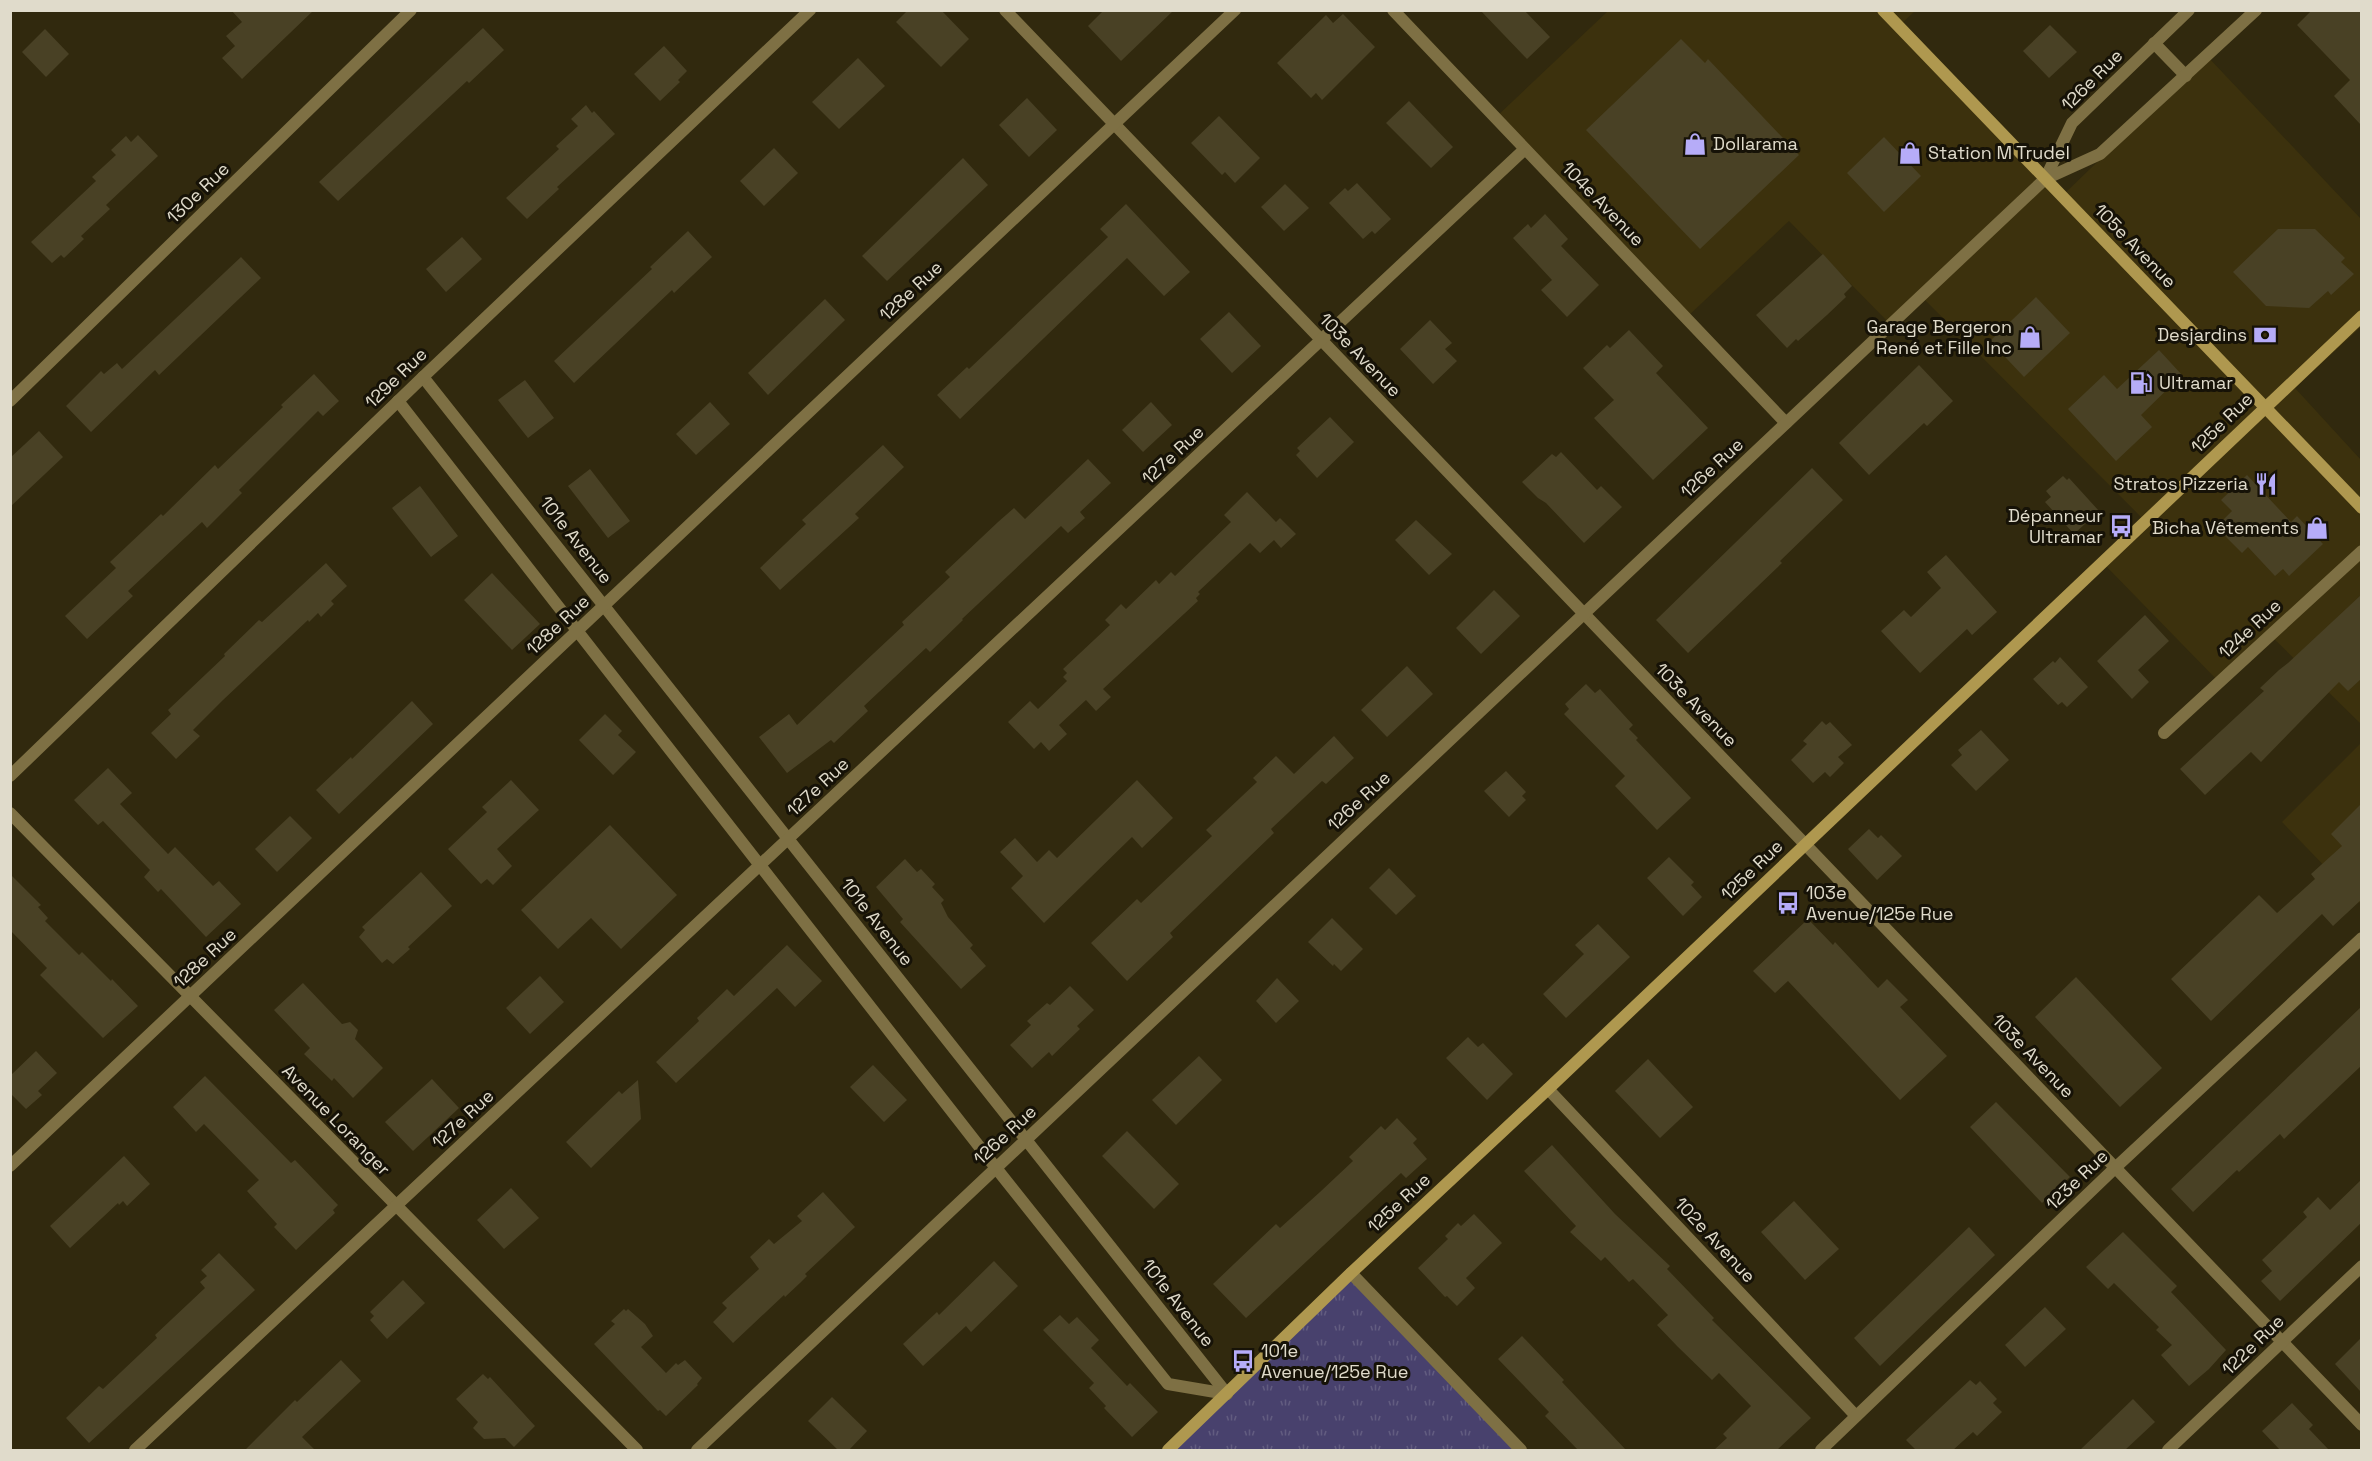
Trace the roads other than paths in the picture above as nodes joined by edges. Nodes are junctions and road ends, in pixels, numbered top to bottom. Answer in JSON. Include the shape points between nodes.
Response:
{"nodes":[{"id":1,"x":411,"y":10,"type":"edge"},
{"id":2,"x":810,"y":10,"type":"edge"},
{"id":3,"x":1005,"y":10,"type":"edge"},
{"id":4,"x":1235,"y":10,"type":"edge"},
{"id":5,"x":1393,"y":10,"type":"edge"},
{"id":6,"x":1883,"y":10,"type":"edge"},
{"id":7,"x":2188,"y":10,"type":"edge"},
{"id":8,"x":2256,"y":10,"type":"edge"},
{"id":9,"x":2154,"y":43,"type":"junction"},
{"id":10,"x":2186,"y":76,"type":"junction"},
{"id":11,"x":1114,"y":124,"type":"junction"},
{"id":12,"x":1525,"y":149,"type":"junction"},
{"id":13,"x":2045,"y":179,"type":"junction"},
{"id":14,"x":2361,"y":316,"type":"edge"},
{"id":15,"x":1321,"y":340,"type":"junction"},
{"id":16,"x":423,"y":377,"type":"junction"},
{"id":17,"x":10,"y":401,"type":"edge"},
{"id":18,"x":398,"y":401,"type":"junction"},
{"id":19,"x":2265,"y":407,"type":"junction"},
{"id":20,"x":1786,"y":423,"type":"junction"},
{"id":21,"x":2361,"y":508,"type":"edge"},
{"id":22,"x":2361,"y":551,"type":"edge"},
{"id":23,"x":604,"y":606,"type":"junction"},
{"id":24,"x":1584,"y":614,"type":"junction"},
{"id":25,"x":577,"y":632,"type":"junction"},
{"id":26,"x":2164,"y":733,"type":"dead end"},
{"id":27,"x":10,"y":776,"type":"edge"},
{"id":28,"x":10,"y":813,"type":"edge"},
{"id":29,"x":789,"y":839,"type":"junction"},
{"id":30,"x":1805,"y":845,"type":"junction"},
{"id":31,"x":760,"y":865,"type":"junction"},
{"id":32,"x":2361,"y":938,"type":"edge"},
{"id":33,"x":190,"y":996,"type":"junction"},
{"id":34,"x":1548,"y":1089,"type":"junction"},
{"id":35,"x":1026,"y":1140,"type":"junction"},
{"id":36,"x":10,"y":1166,"type":"edge"},
{"id":37,"x":996,"y":1168,"type":"junction"},
{"id":38,"x":2115,"y":1168,"type":"junction"},
{"id":39,"x":396,"y":1207,"type":"junction"},
{"id":40,"x":2361,"y":1266,"type":"edge"},
{"id":41,"x":1351,"y":1273,"type":"junction"},
{"id":42,"x":2282,"y":1342,"type":"junction"},
{"id":43,"x":1227,"y":1394,"type":"junction"},
{"id":44,"x":1856,"y":1416,"type":"junction"},
{"id":45,"x":2361,"y":1425,"type":"edge"},
{"id":46,"x":135,"y":1450,"type":"edge"},
{"id":47,"x":637,"y":1450,"type":"edge"},
{"id":48,"x":697,"y":1450,"type":"edge"},
{"id":49,"x":1168,"y":1450,"type":"edge"},
{"id":50,"x":1521,"y":1450,"type":"edge"},
{"id":51,"x":1821,"y":1450,"type":"edge"},
{"id":52,"x":2168,"y":1450,"type":"edge"}],
"edges":[{"from":1,"to":17,"type":"street","name":"130e Rue"},
{"from":2,"to":16,"type":"street","name":"129e Rue"},
{"from":3,"to":11,"type":"street","name":"103e Avenue"},
{"from":4,"to":11,"type":"street","name":"128e Rue"},
{"from":5,"to":12,"type":"street","name":"104e Avenue"},
{"from":6,"to":13,"type":"main road","name":"105e Avenue"},
{"from":7,"to":9,"type":"street","name":"126e Rue"},
{"from":8,"to":10,"type":"street","name":"126e Rue"},
{"from":9,"to":10,"type":"street"},
{"from":9,"to":13,"type":"street","name":"126e Rue","via":[[2072,123]]},
{"from":10,"to":13,"type":"street","name":"126e Rue","via":[[2100,154]]},
{"from":11,"to":15,"type":"street","name":"103e Avenue"},
{"from":11,"to":23,"type":"street","name":"128e Rue"},
{"from":12,"to":15,"type":"street","name":"127e Rue"},
{"from":12,"to":20,"type":"street","name":"104e Avenue"},
{"from":13,"to":19,"type":"main road","name":"105e Avenue"},
{"from":13,"to":20,"type":"street","name":"126e Rue"},
{"from":14,"to":19,"type":"main road","name":"125e Rue"},
{"from":15,"to":24,"type":"street","name":"103e Avenue"},
{"from":15,"to":29,"type":"street","name":"127e Rue"},
{"from":16,"to":18,"type":"street","name":"129e Rue"},
{"from":16,"to":23,"type":"street","name":"101e Avenue"},
{"from":18,"to":25,"type":"street"},
{"from":18,"to":27,"type":"street","name":"129e Rue"},
{"from":19,"to":21,"type":"main road","name":"105e Avenue"},
{"from":19,"to":30,"type":"main road","name":"125e Rue"},
{"from":20,"to":24,"type":"street","name":"126e Rue"},
{"from":22,"to":26,"type":"street","name":"124e Rue"},
{"from":23,"to":25,"type":"street","name":"128e Rue"},
{"from":23,"to":29,"type":"street","name":"101e Avenue"},
{"from":24,"to":30,"type":"street","name":"103e Avenue"},
{"from":24,"to":35,"type":"street","name":"126e Rue"},
{"from":25,"to":31,"type":"street"},
{"from":25,"to":33,"type":"street","name":"128e Rue"},
{"from":28,"to":33,"type":"street","name":"Avenue Loranger"},
{"from":29,"to":31,"type":"street","name":"127e Rue"},
{"from":29,"to":35,"type":"street","name":"101e Avenue"},
{"from":30,"to":34,"type":"main road","name":"125e Rue"},
{"from":30,"to":38,"type":"street","name":"103e Avenue"},
{"from":31,"to":37,"type":"street"},
{"from":31,"to":39,"type":"street","name":"127e Rue"},
{"from":32,"to":38,"type":"street","name":"123e Rue"},
{"from":33,"to":36,"type":"street","name":"128e Rue"},
{"from":33,"to":39,"type":"street","name":"Avenue Loranger"},
{"from":34,"to":41,"type":"main road","name":"125e Rue"},
{"from":34,"to":44,"type":"street","name":"102e Avenue"},
{"from":35,"to":37,"type":"street","name":"126e Rue"},
{"from":35,"to":43,"type":"street","name":"101e Avenue"},
{"from":37,"to":43,"type":"street","via":[[1168,1384]]},
{"from":37,"to":48,"type":"street","name":"126e Rue"},
{"from":38,"to":42,"type":"street","name":"103e Avenue"},
{"from":38,"to":44,"type":"street","name":"123e Rue"},
{"from":39,"to":46,"type":"street","name":"127e Rue"},
{"from":39,"to":47,"type":"street","name":"Avenue Loranger"},
{"from":40,"to":42,"type":"street","name":"122e Rue"},
{"from":41,"to":43,"type":"main road","name":"125e Rue"},
{"from":41,"to":50,"type":"street"},
{"from":42,"to":45,"type":"street","name":"103e Avenue"},
{"from":42,"to":52,"type":"street","name":"122e Rue"},
{"from":43,"to":49,"type":"main road","name":"125e Rue"},
{"from":44,"to":51,"type":"street","name":"123e Rue"}]}
